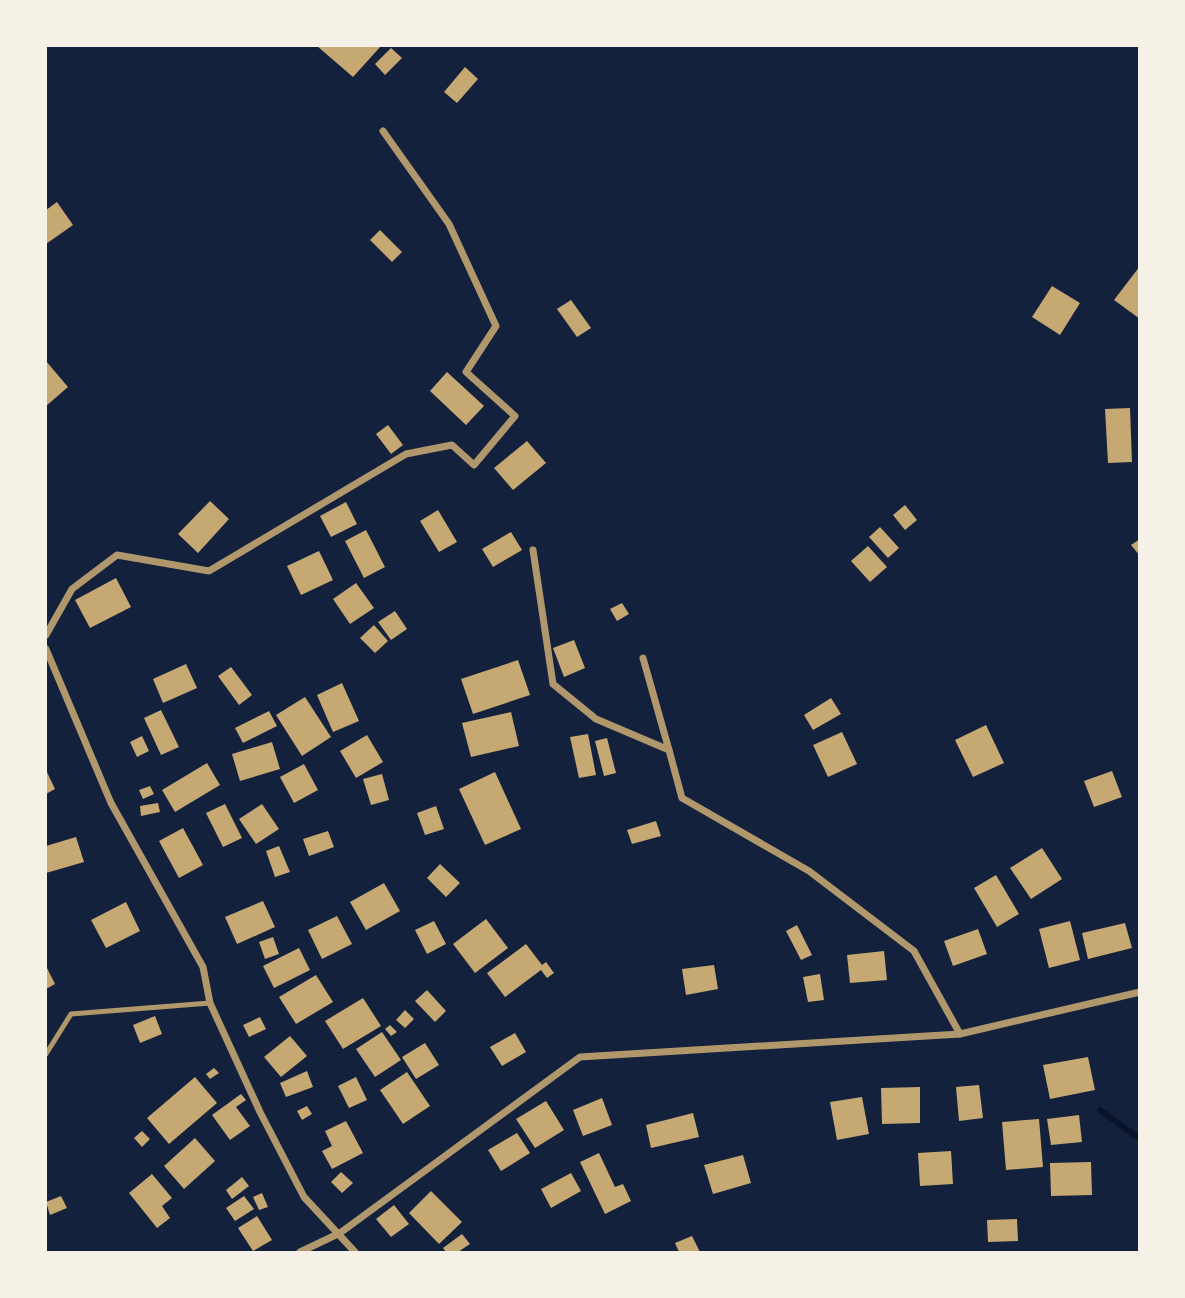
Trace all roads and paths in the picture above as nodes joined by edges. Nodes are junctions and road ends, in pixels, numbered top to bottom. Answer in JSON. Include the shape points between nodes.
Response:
{"nodes":[{"id":1,"x":383,"y":131,"type":"dead end"},
{"id":2,"x":534,"y":550,"type":"dead end"},
{"id":3,"x":46,"y":635,"type":"edge"},
{"id":4,"x":46,"y":649,"type":"edge"},
{"id":5,"x":643,"y":658,"type":"dead end"},
{"id":6,"x":669,"y":750,"type":"junction"},
{"id":7,"x":1139,"y":992,"type":"edge"},
{"id":8,"x":210,"y":1003,"type":"junction"},
{"id":9,"x":960,"y":1034,"type":"junction"},
{"id":10,"x":46,"y":1054,"type":"edge"},
{"id":11,"x":340,"y":1233,"type":"junction"},
{"id":12,"x":300,"y":1252,"type":"edge"},
{"id":13,"x":355,"y":1252,"type":"edge"}],
"edges":[{"from":1,"to":3,"type":"street","via":[[449,224],[496,326],[466,372],[515,416],[474,465],[452,445],[406,454],[209,571],[117,555],[72,589]]},
{"from":2,"to":6,"type":"street","via":[[553,684],[596,719]]},
{"from":4,"to":8,"type":"street","via":[[111,803],[203,967]]},
{"from":5,"to":6,"type":"street"},
{"from":6,"to":9,"type":"street","via":[[682,797],[808,871],[914,951]]},
{"from":7,"to":9,"type":"street"},
{"from":8,"to":10,"type":"lane","via":[[71,1014]]},
{"from":8,"to":11,"type":"street","via":[[304,1197]]},
{"from":9,"to":11,"type":"street","via":[[580,1057]]},
{"from":11,"to":12,"type":"street"},
{"from":11,"to":13,"type":"street"}]}
